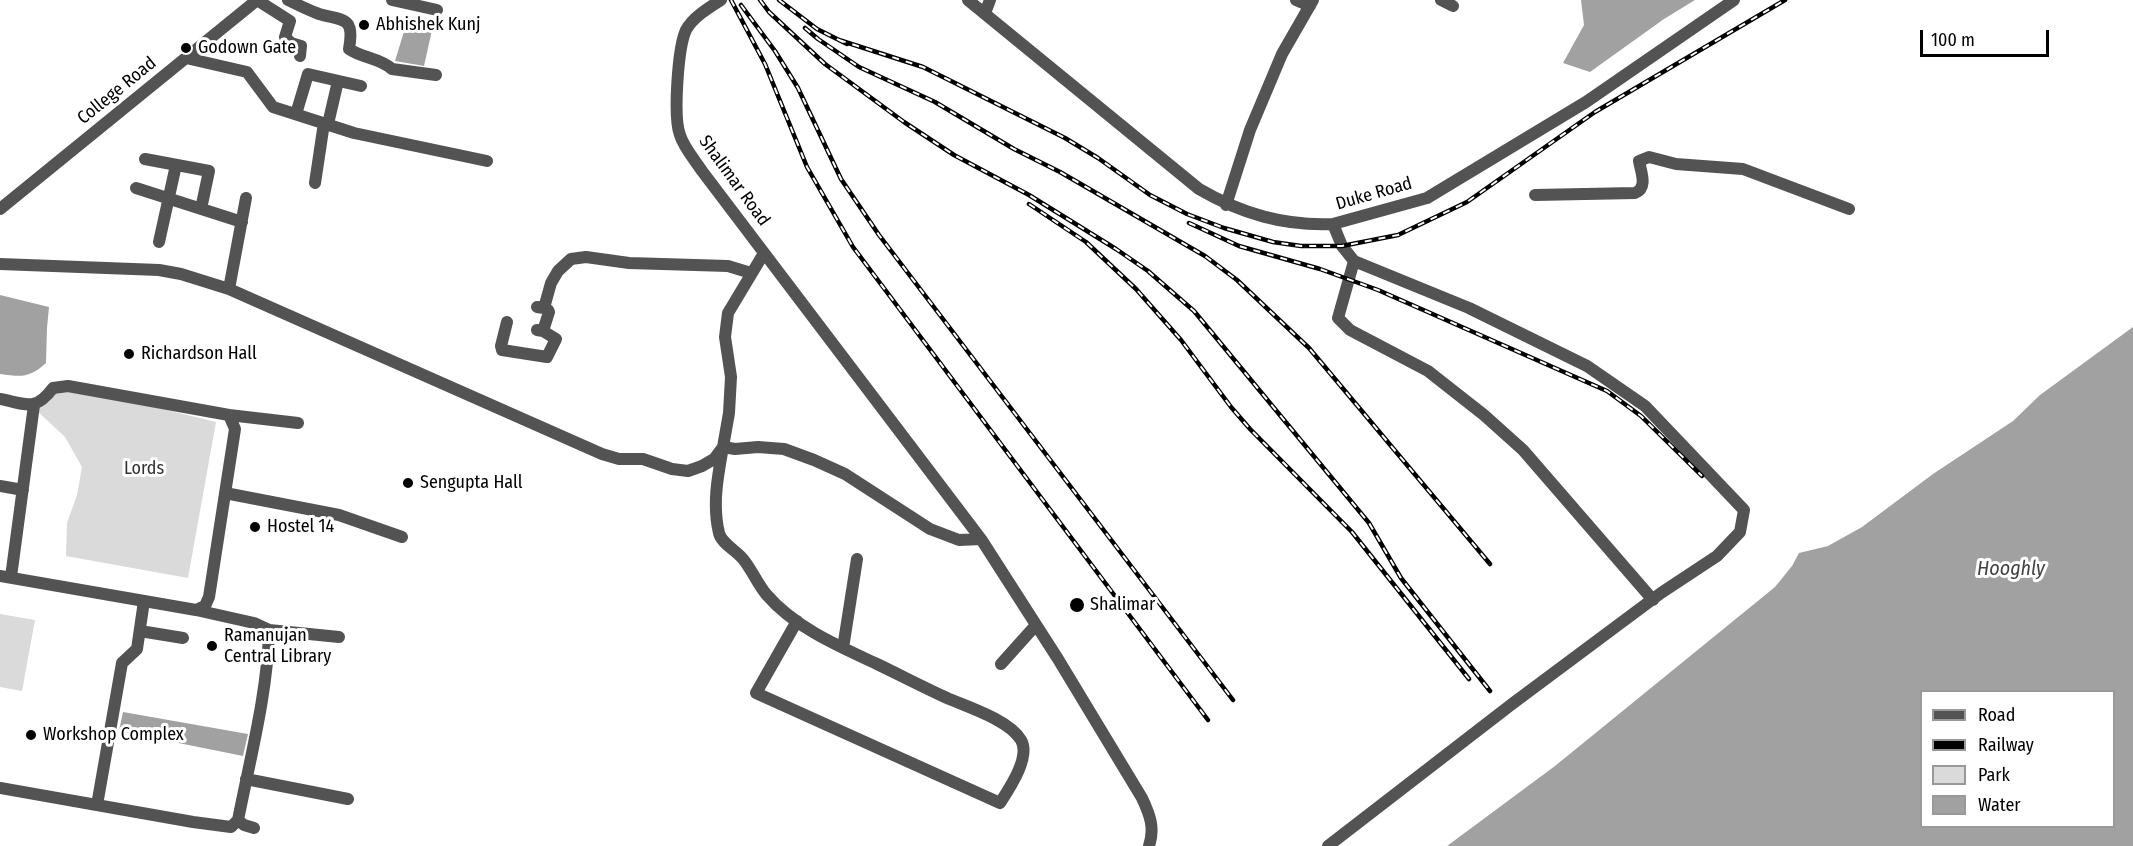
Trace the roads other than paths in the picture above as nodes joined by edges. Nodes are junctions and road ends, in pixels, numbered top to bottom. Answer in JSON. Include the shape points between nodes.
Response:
{"nodes":[{"id":1,"x":257,"y":0,"type":"edge"},
{"id":2,"x":288,"y":0,"type":"edge"},
{"id":3,"x":392,"y":0,"type":"edge"},
{"id":4,"x":968,"y":0,"type":"edge"},
{"id":5,"x":990,"y":0,"type":"edge"},
{"id":6,"x":1296,"y":0,"type":"edge"},
{"id":7,"x":1441,"y":0,"type":"edge"},
{"id":8,"x":1734,"y":0,"type":"edge"},
{"id":9,"x":715,"y":2,"type":"edge"},
{"id":10,"x":1312,"y":3,"type":"edge"},
{"id":11,"x":1453,"y":6,"type":"dead end"},
{"id":12,"x":437,"y":10,"type":"dead end"},
{"id":13,"x":985,"y":13,"type":"junction"},
{"id":14,"x":300,"y":56,"type":"dead end"},
{"id":15,"x":186,"y":58,"type":"junction"},
{"id":16,"x":436,"y":75,"type":"dead end"},
{"id":17,"x":338,"y":81,"type":"junction"},
{"id":18,"x":361,"y":86,"type":"dead end"},
{"id":19,"x":296,"y":114,"type":"junction"},
{"id":20,"x":326,"y":123,"type":"junction"},
{"id":21,"x":145,"y":159,"type":"dead end"},
{"id":22,"x":487,"y":161,"type":"dead end"},
{"id":23,"x":176,"y":165,"type":"junction"},
{"id":24,"x":315,"y":183,"type":"dead end"},
{"id":25,"x":136,"y":188,"type":"dead end"},
{"id":26,"x":1535,"y":195,"type":"dead end"},
{"id":27,"x":246,"y":198,"type":"dead end"},
{"id":28,"x":169,"y":199,"type":"junction"},
{"id":29,"x":1226,"y":205,"type":"junction"},
{"id":30,"x":0,"y":209,"type":"edge"},
{"id":31,"x":201,"y":209,"type":"junction"},
{"id":32,"x":1850,"y":209,"type":"dead end"},
{"id":33,"x":242,"y":222,"type":"junction"},
{"id":34,"x":1333,"y":225,"type":"junction"},
{"id":35,"x":159,"y":242,"type":"dead end"},
{"id":36,"x":764,"y":253,"type":"junction"},
{"id":37,"x":1354,"y":261,"type":"junction"},
{"id":38,"x":0,"y":264,"type":"edge"},
{"id":39,"x":751,"y":273,"type":"junction"},
{"id":40,"x":230,"y":289,"type":"junction"},
{"id":41,"x":507,"y":322,"type":"dead end"},
{"id":42,"x":0,"y":399,"type":"edge"},
{"id":43,"x":34,"y":405,"type":"junction"},
{"id":44,"x":229,"y":415,"type":"junction"},
{"id":45,"x":298,"y":423,"type":"dead end"},
{"id":46,"x":723,"y":447,"type":"junction"},
{"id":47,"x":0,"y":486,"type":"edge"},
{"id":48,"x":23,"y":490,"type":"junction"},
{"id":49,"x":225,"y":493,"type":"junction"},
{"id":50,"x":402,"y":537,"type":"dead end"},
{"id":51,"x":981,"y":539,"type":"junction"},
{"id":52,"x":856,"y":559,"type":"dead end"},
{"id":53,"x":5,"y":577,"type":"edge"},
{"id":54,"x":1653,"y":600,"type":"junction"},
{"id":55,"x":144,"y":601,"type":"junction"},
{"id":56,"x":196,"y":610,"type":"junction"},
{"id":57,"x":798,"y":621,"type":"junction"},
{"id":58,"x":1036,"y":624,"type":"junction"},
{"id":59,"x":269,"y":630,"type":"junction"},
{"id":60,"x":140,"y":631,"type":"junction"},
{"id":61,"x":339,"y":637,"type":"dead end"},
{"id":62,"x":183,"y":638,"type":"dead end"},
{"id":63,"x":843,"y":648,"type":"junction"},
{"id":64,"x":1001,"y":664,"type":"dead end"},
{"id":65,"x":246,"y":779,"type":"junction"},
{"id":66,"x":0,"y":788,"type":"edge"},
{"id":67,"x":348,"y":800,"type":"dead end"},
{"id":68,"x":97,"y":805,"type":"junction"},
{"id":69,"x":238,"y":820,"type":"junction"},
{"id":70,"x":254,"y":828,"type":"dead end"},
{"id":71,"x":1149,"y":846,"type":"edge"},
{"id":72,"x":1328,"y":846,"type":"edge"}],
"edges":[{"from":1,"to":14,"type":"street","via":[[290,21],[285,38],[301,46]]},
{"from":1,"to":15,"type":"street","name":"College Road"},
{"from":2,"to":16,"type":"street","via":[[347,22],[349,48],[354,52],[392,69]]},
{"from":3,"to":12,"type":"street"},
{"from":4,"to":13,"type":"street","name":"Duke Road"},
{"from":5,"to":13,"type":"street"},
{"from":6,"to":10,"type":"street"},
{"from":7,"to":11,"type":"street"},
{"from":8,"to":34,"type":"street","name":"Duke Road","via":[[1586,102],[1427,198]]},
{"from":9,"to":36,"type":"street","name":"Shalimar Road","via":[[687,29],[679,61],[680,136]]},
{"from":10,"to":29,"type":"street","via":[[1282,54],[1250,130]]},
{"from":13,"to":29,"type":"street","name":"Duke Road","via":[[1199,189]]},
{"from":15,"to":19,"type":"street","via":[[248,72],[273,107]]},
{"from":15,"to":30,"type":"street","name":"College Road"},
{"from":17,"to":18,"type":"street"},
{"from":17,"to":19,"type":"street","via":[[308,74]]},
{"from":17,"to":20,"type":"street"},
{"from":19,"to":20,"type":"street"},
{"from":20,"to":22,"type":"street","via":[[354,133]]},
{"from":20,"to":24,"type":"street"},
{"from":21,"to":23,"type":"street"},
{"from":23,"to":28,"type":"street"},
{"from":23,"to":31,"type":"street","via":[[209,171]]},
{"from":25,"to":28,"type":"street"},
{"from":26,"to":32,"type":"street","via":[[1635,193],[1643,186],[1639,161],[1649,157],[1676,164],[1743,169]]},
{"from":27,"to":33,"type":"street"},
{"from":28,"to":31,"type":"street"},
{"from":28,"to":35,"type":"street"},
{"from":29,"to":34,"type":"street","name":"Duke Road","via":[[1264,218]]},
{"from":31,"to":33,"type":"street"},
{"from":33,"to":40,"type":"street"},
{"from":34,"to":37,"type":"street"},
{"from":36,"to":39,"type":"street"},
{"from":36,"to":51,"type":"street","name":"Shalimar Road"},
{"from":37,"to":54,"type":"street","via":[[1338,318],[1350,330],[1428,371],[1484,415],[1523,450]]},
{"from":37,"to":54,"type":"street","via":[[1469,308],[1587,366],[1645,406],[1744,510],[1740,532],[1717,556]]},
{"from":38,"to":40,"type":"street","via":[[159,270]]},
{"from":39,"to":41,"type":"street","via":[[728,266],[571,259],[558,271],[540,307],[549,312],[540,330],[556,339],[547,357],[502,350]]},
{"from":39,"to":46,"type":"street","via":[[728,313],[725,337],[731,377]]},
{"from":40,"to":46,"type":"street","via":[[602,454],[643,459],[688,471],[714,459]]},
{"from":42,"to":43,"type":"street"},
{"from":43,"to":44,"type":"street","via":[[44,400],[52,388],[68,386]]},
{"from":43,"to":48,"type":"street"},
{"from":44,"to":45,"type":"street"},
{"from":44,"to":49,"type":"street","via":[[236,429]]},
{"from":46,"to":51,"type":"street","via":[[784,449],[845,474],[930,529],[959,540]]},
{"from":46,"to":57,"type":"street","via":[[715,500],[719,535],[743,559],[766,594]]},
{"from":47,"to":48,"type":"street"},
{"from":48,"to":53,"type":"street"},
{"from":49,"to":50,"type":"street","via":[[339,515]]},
{"from":49,"to":56,"type":"street","via":[[210,597],[205,606]]},
{"from":51,"to":58,"type":"street","name":"Shalimar Road"},
{"from":52,"to":63,"type":"street"},
{"from":53,"to":55,"type":"street"},
{"from":54,"to":72,"type":"street"},
{"from":55,"to":56,"type":"street"},
{"from":55,"to":60,"type":"street"},
{"from":56,"to":59,"type":"street"},
{"from":57,"to":63,"type":"street"},
{"from":57,"to":63,"type":"street","via":[[756,693],[1000,803],[1023,755],[1023,742],[1014,732]]},
{"from":58,"to":64,"type":"street"},
{"from":58,"to":71,"type":"street","name":"Shalimar Road","via":[[1142,798],[1151,819]]},
{"from":59,"to":61,"type":"street"},
{"from":59,"to":65,"type":"street","via":[[269,650]]},
{"from":60,"to":62,"type":"street"},
{"from":60,"to":68,"type":"street","via":[[137,649],[122,663]]},
{"from":65,"to":67,"type":"street"},
{"from":65,"to":69,"type":"street"},
{"from":66,"to":68,"type":"street"},
{"from":68,"to":69,"type":"street","via":[[231,827]]},
{"from":69,"to":70,"type":"street"}]}
